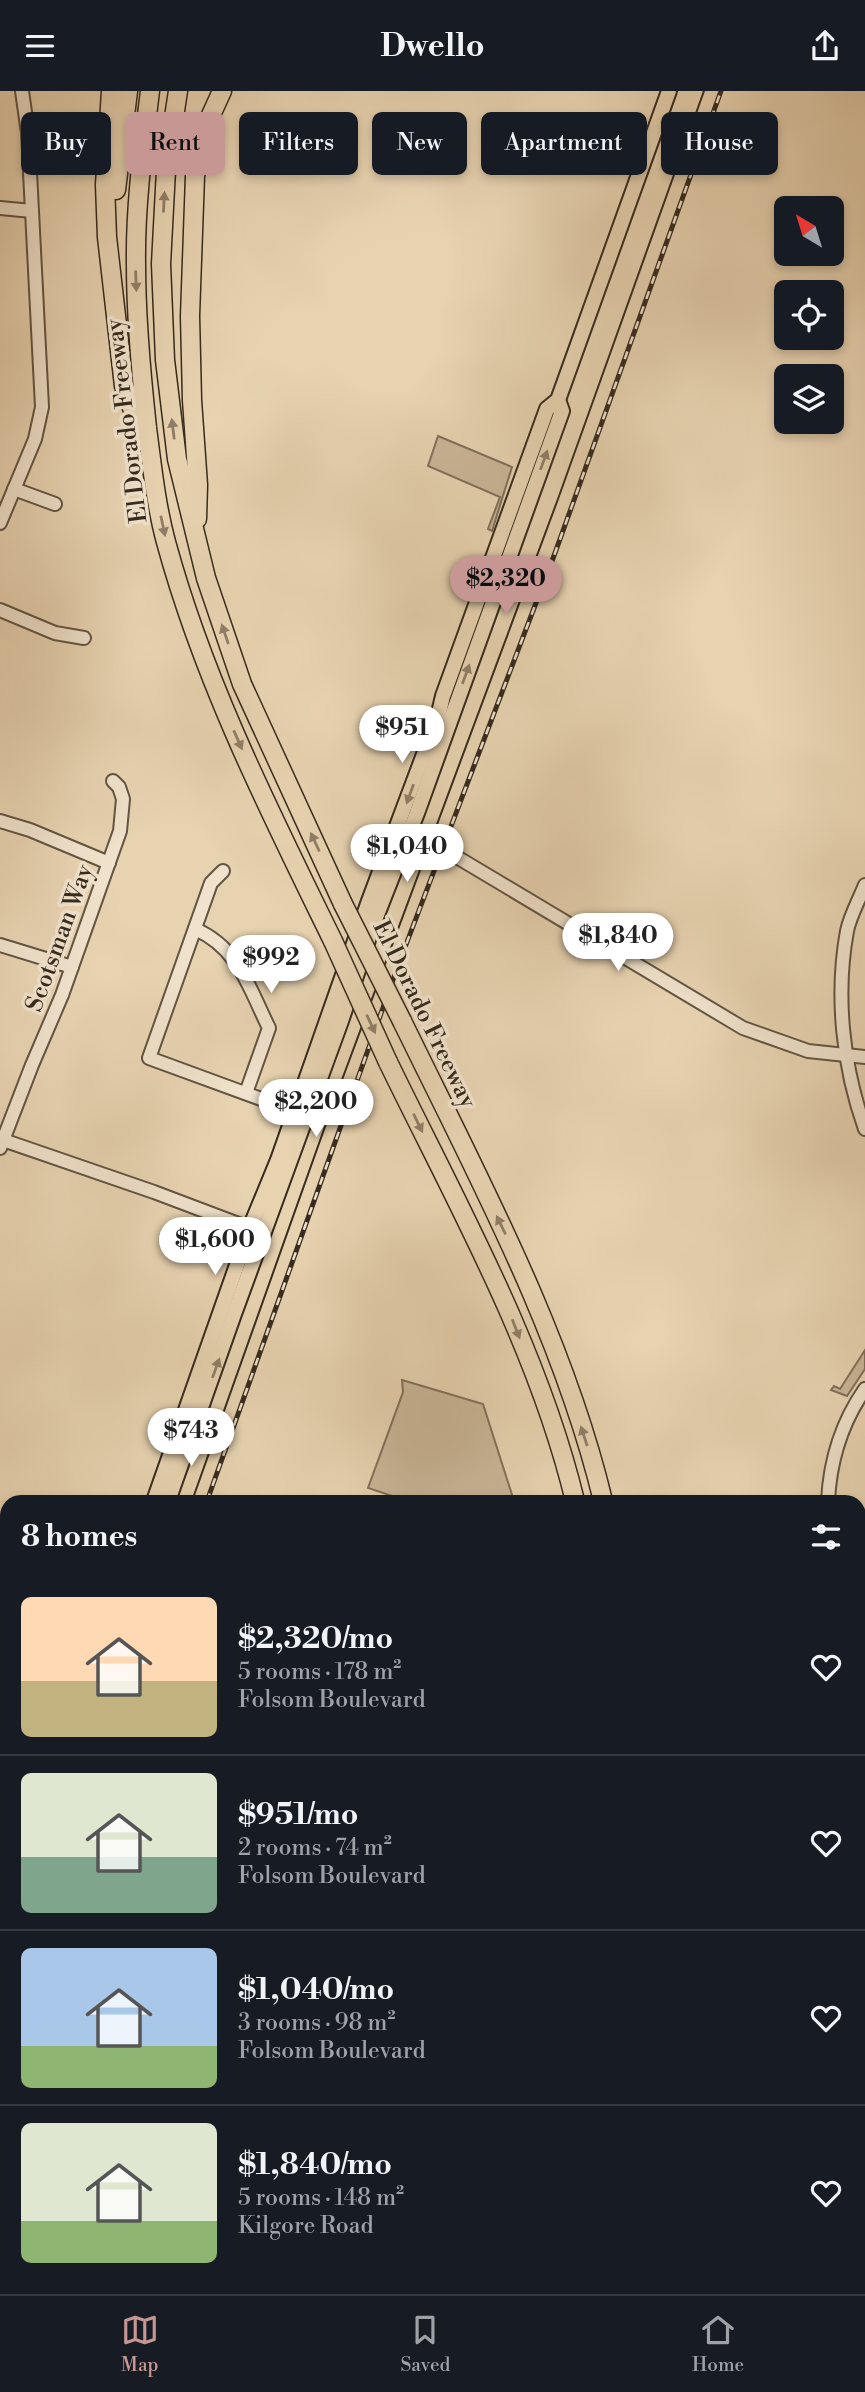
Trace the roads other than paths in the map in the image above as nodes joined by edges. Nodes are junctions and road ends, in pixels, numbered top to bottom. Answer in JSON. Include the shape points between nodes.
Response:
{"nodes":[{"id":1,"x":22,"y":91,"type":"edge"},
{"id":2,"x":111,"y":91,"type":"edge"},
{"id":3,"x":128,"y":91,"type":"edge"},
{"id":4,"x":150,"y":91,"type":"edge"},
{"id":5,"x":178,"y":91,"type":"edge"},
{"id":6,"x":222,"y":91,"type":"edge"},
{"id":7,"x":669,"y":91,"type":"edge"},
{"id":8,"x":0,"y":208,"type":"edge"},
{"id":9,"x":32,"y":211,"type":"junction"},
{"id":10,"x":110,"y":260,"type":"junction"},
{"id":11,"x":558,"y":400,"type":"junction"},
{"id":12,"x":151,"y":459,"type":"junction"},
{"id":13,"x":14,"y":489,"type":"junction"},
{"id":14,"x":55,"y":504,"type":"dead end"},
{"id":15,"x":0,"y":523,"type":"edge"},
{"id":16,"x":196,"y":543,"type":"junction"},
{"id":17,"x":495,"y":563,"type":"junction"},
{"id":18,"x":493,"y":600,"type":"junction"},
{"id":19,"x":0,"y":610,"type":"edge"},
{"id":20,"x":84,"y":638,"type":"dead end"},
{"id":21,"x":113,"y":781,"type":"dead end"},
{"id":22,"x":0,"y":821,"type":"edge"},
{"id":23,"x":404,"y":828,"type":"junction"},
{"id":24,"x":109,"y":863,"type":"junction"},
{"id":25,"x":223,"y":871,"type":"dead end"},
{"id":26,"x":865,"y":885,"type":"edge"},
{"id":27,"x":195,"y":929,"type":"junction"},
{"id":28,"x":0,"y":945,"type":"edge"},
{"id":29,"x":72,"y":967,"type":"junction"},
{"id":30,"x":846,"y":1056,"type":"junction"},
{"id":31,"x":865,"y":1057,"type":"edge"},
{"id":32,"x":246,"y":1093,"type":"junction"},
{"id":33,"x":301,"y":1113,"type":"junction"},
{"id":34,"x":865,"y":1129,"type":"edge"},
{"id":35,"x":1,"y":1142,"type":"edge"},
{"id":36,"x":257,"y":1231,"type":"junction"},
{"id":37,"x":865,"y":1389,"type":"edge"},
{"id":38,"x":165,"y":1495,"type":"edge"},
{"id":39,"x":166,"y":1495,"type":"edge"},
{"id":40,"x":573,"y":1495,"type":"edge"},
{"id":41,"x":601,"y":1495,"type":"edge"},
{"id":42,"x":829,"y":1495,"type":"edge"}],
"edges":[{"from":1,"to":9,"type":"street"},
{"from":2,"to":10,"type":"highway","via":[[105,185]]},
{"from":3,"to":10,"type":"highway"},
{"from":4,"to":12,"type":"highway","name":"El Dorado Freeway","one_way":true,"via":[[136,262],[139,360]]},
{"from":16,"to":5,"type":"highway","name":"El Dorado Freeway","one_way":true,"via":[[177,459],[165,360],[165,183]]},
{"from":6,"to":16,"type":"highway","via":[[206,126],[195,176],[190,316],[198,485]]},
{"from":7,"to":11,"type":"main road"},
{"from":8,"to":9,"type":"street"},
{"from":9,"to":13,"type":"street","via":[[42,407],[35,439]]},
{"from":10,"to":12,"type":"highway","via":[[124,386]]},
{"from":11,"to":17,"type":"main road","via":[[548,408],[498,543],[502,551]]},
{"from":18,"to":11,"type":"main road","one_way":true,"via":[[562,411]]},
{"from":12,"to":40,"type":"highway","name":"El Dorado Freeway","one_way":true,"bridge":true,"via":[[166,542],[241,747],[508,1310]]},
{"from":13,"to":14,"type":"street"},
{"from":13,"to":15,"type":"street"},
{"from":41,"to":16,"type":"highway","name":"El Dorado Freeway","one_way":true,"bridge":true,"via":[[569,1390],[527,1278],[344,905],[242,684]]},
{"from":17,"to":18,"type":"main road","via":[[490,586]]},
{"from":17,"to":23,"type":"main road","one_way":true},
{"from":23,"to":18,"type":"main road","one_way":true},
{"from":19,"to":20,"type":"street","via":[[55,633]]},
{"from":21,"to":24,"type":"street","name":"Scotsman Way","via":[[122,793],[123,812]]},
{"from":22,"to":24,"type":"street"},
{"from":23,"to":30,"type":"street","via":[[743,1028],[808,1051]]},
{"from":23,"to":33,"type":"main road"},
{"from":24,"to":29,"type":"street","name":"Scotsman Way"},
{"from":25,"to":27,"type":"street","via":[[211,883]]},
{"from":26,"to":30,"type":"street","via":[[848,928],[844,957]]},
{"from":27,"to":32,"type":"street","via":[[229,951],[269,1028]]},
{"from":27,"to":32,"type":"street","via":[[149,1058]]},
{"from":28,"to":29,"type":"street"},
{"from":29,"to":35,"type":"street","name":"Scotsman Way"},
{"from":30,"to":31,"type":"street"},
{"from":30,"to":34,"type":"street"},
{"from":32,"to":33,"type":"street"},
{"from":33,"to":36,"type":"main road"},
{"from":35,"to":36,"type":"street"},
{"from":36,"to":38,"type":"main road","via":[[172,1448],[177,1456]]},
{"from":39,"to":36,"type":"main road","one_way":true},
{"from":37,"to":42,"type":"street","via":[[836,1448]]}]}
